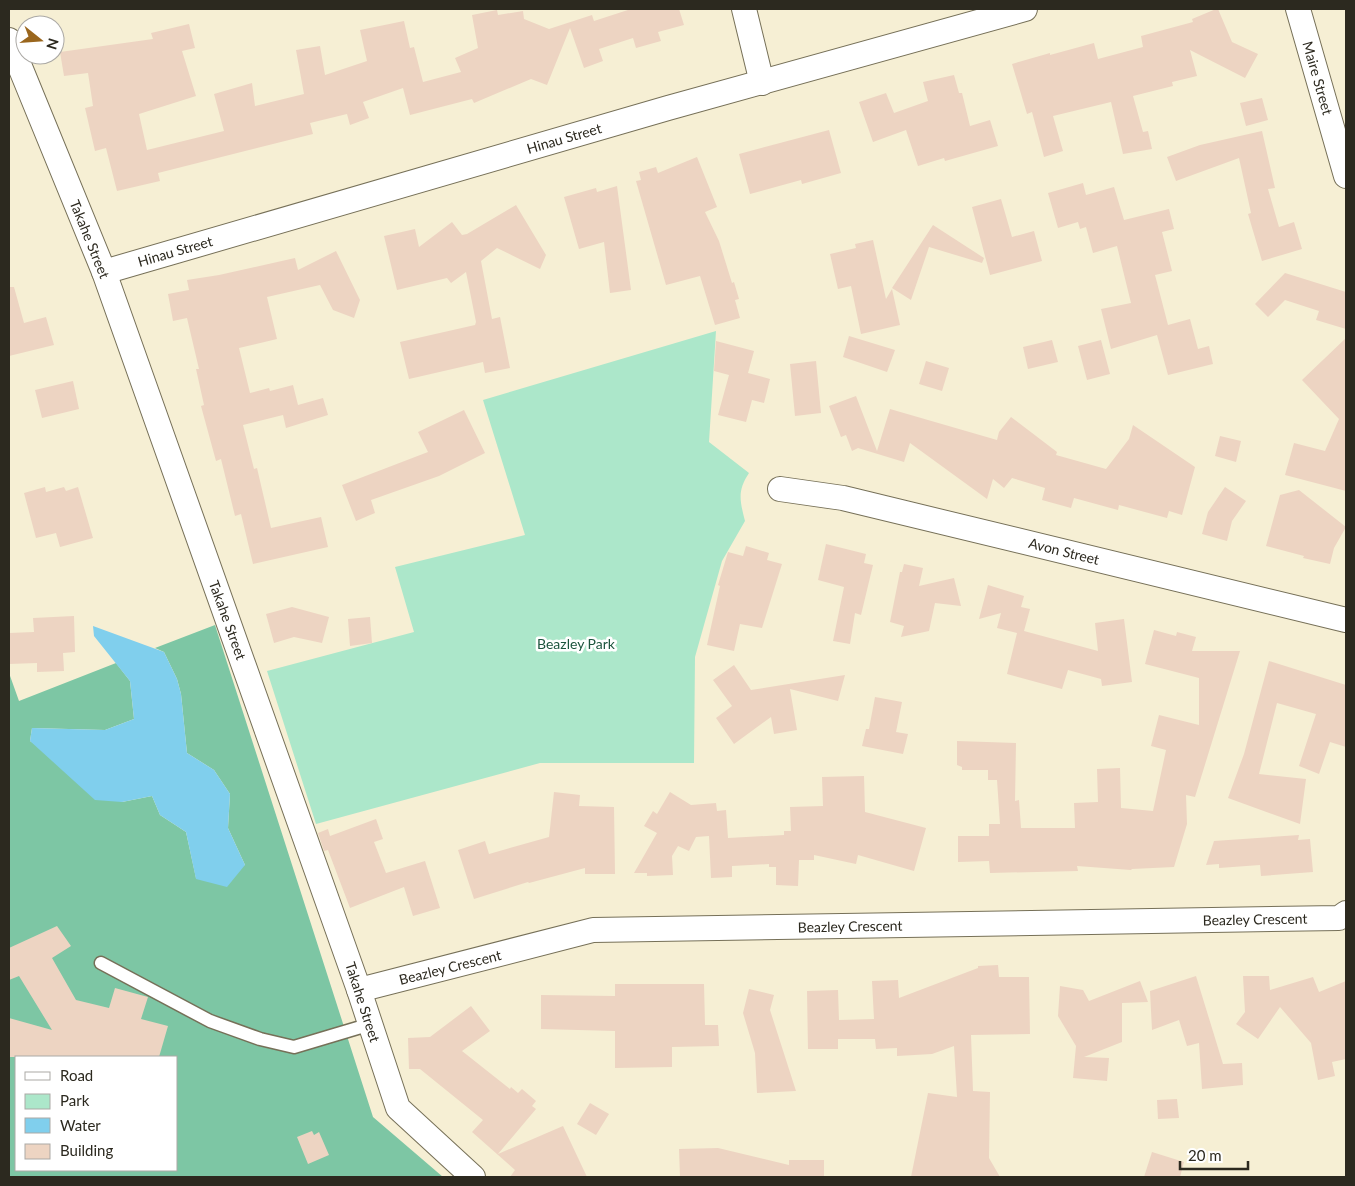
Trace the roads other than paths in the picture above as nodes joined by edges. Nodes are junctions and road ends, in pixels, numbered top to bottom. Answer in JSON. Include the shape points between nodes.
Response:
{"nodes":[{"id":1,"x":744,"y":9,"type":"edge"},
{"id":2,"x":1025,"y":9,"type":"edge"},
{"id":3,"x":1298,"y":9,"type":"edge"},
{"id":4,"x":9,"y":40,"type":"edge"},
{"id":5,"x":762,"y":82,"type":"junction"},
{"id":6,"x":1346,"y":176,"type":"edge"},
{"id":7,"x":104,"y":272,"type":"junction"},
{"id":8,"x":780,"y":488,"type":"dead end"},
{"id":9,"x":1346,"y":620,"type":"edge"},
{"id":10,"x":1346,"y":913,"type":"edge"},
{"id":11,"x":101,"y":963,"type":"dead end"},
{"id":12,"x":360,"y":990,"type":"junction"},
{"id":13,"x":370,"y":1024,"type":"junction"},
{"id":14,"x":473,"y":1177,"type":"edge"}],
"edges":[{"from":1,"to":5,"type":"street"},
{"from":2,"to":5,"type":"street","name":"Hinau Street"},
{"from":3,"to":6,"type":"street","name":"Maire Street"},
{"from":4,"to":7,"type":"street","name":"Takahe Street"},
{"from":5,"to":7,"type":"street","name":"Hinau Street"},
{"from":7,"to":12,"type":"street","name":"Takahe Street"},
{"from":8,"to":9,"type":"street","name":"Avon Street","via":[[843,498]]},
{"from":10,"to":12,"type":"street","name":"Beazley Crescent","via":[[1338,918],[594,930]]},
{"from":11,"to":13,"type":"lane","via":[[210,1021],[294,1047]]},
{"from":12,"to":13,"type":"street","name":"Takahe Street"},
{"from":13,"to":14,"type":"street","name":"Takahe Street","via":[[398,1108]]}]}
